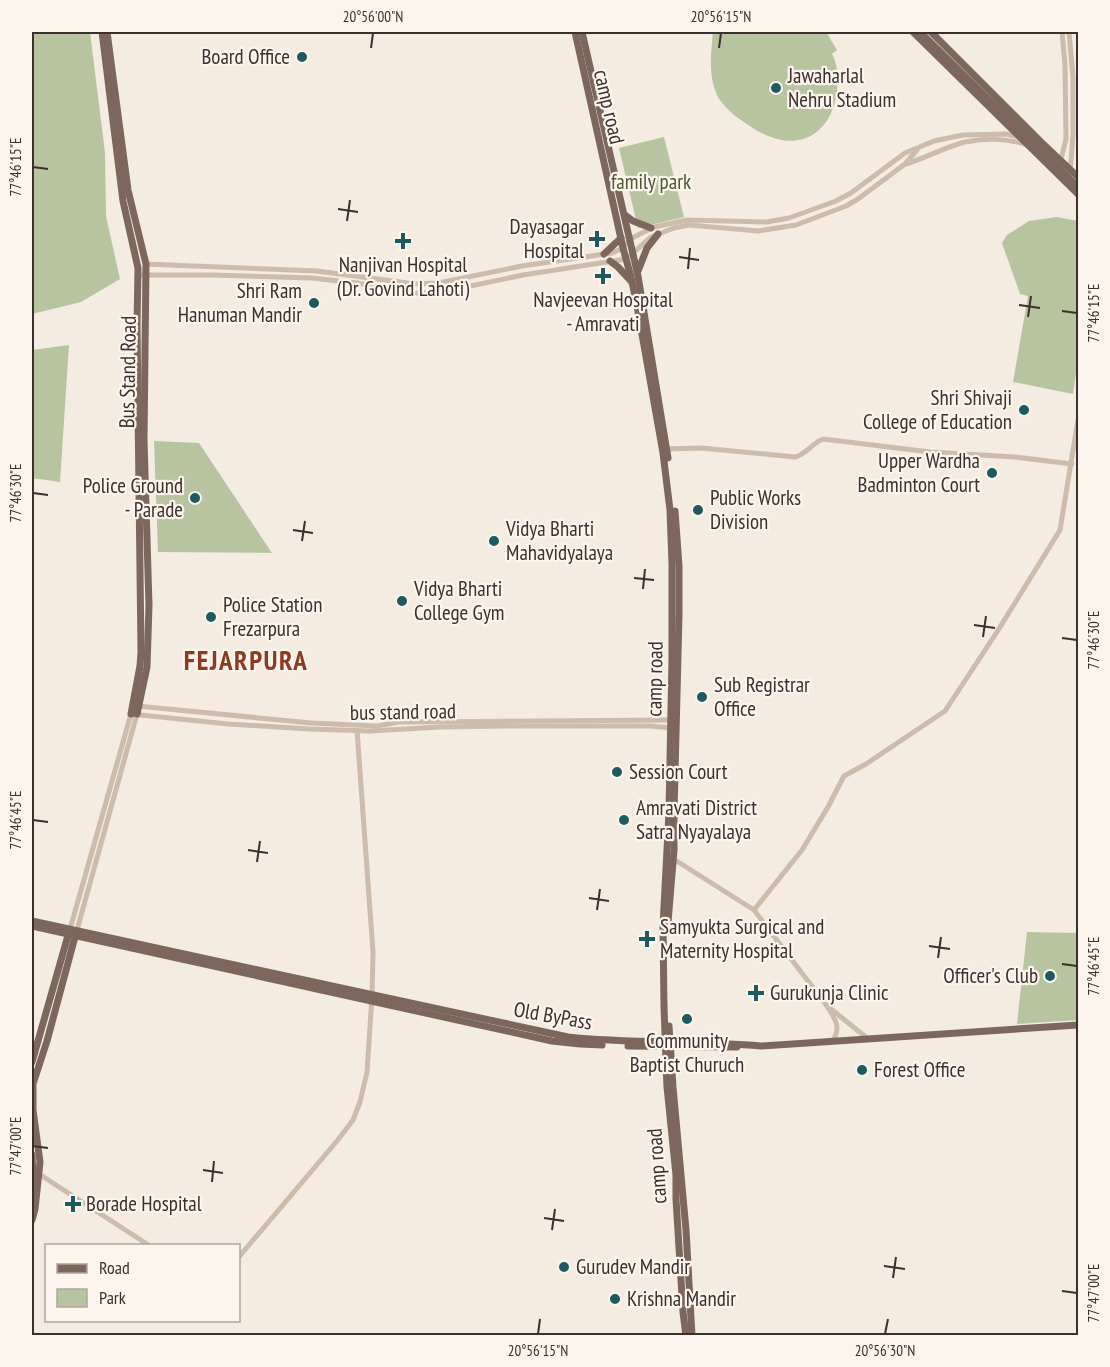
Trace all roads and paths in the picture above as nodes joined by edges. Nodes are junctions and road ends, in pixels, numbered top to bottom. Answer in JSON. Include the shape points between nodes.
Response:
{"nodes":[{"id":1,"x":102,"y":32,"type":"edge"},
{"id":2,"x":107,"y":32,"type":"edge"},
{"id":3,"x":575,"y":32,"type":"edge"},
{"id":4,"x":582,"y":32,"type":"edge"},
{"id":5,"x":913,"y":32,"type":"edge"},
{"id":6,"x":920,"y":32,"type":"edge"},
{"id":7,"x":931,"y":32,"type":"edge"},
{"id":8,"x":1062,"y":32,"type":"edge"},
{"id":9,"x":1069,"y":32,"type":"edge"},
{"id":10,"x":1041,"y":142,"type":"junction"},
{"id":11,"x":1029,"y":143,"type":"junction"},
{"id":12,"x":918,"y":148,"type":"junction"},
{"id":13,"x":904,"y":164,"type":"junction"},
{"id":14,"x":1059,"y":164,"type":"junction"},
{"id":15,"x":1070,"y":174,"type":"junction"},
{"id":16,"x":1078,"y":177,"type":"edge"},
{"id":17,"x":1078,"y":187,"type":"edge"},
{"id":18,"x":1078,"y":194,"type":"edge"},
{"id":19,"x":625,"y":215,"type":"junction"},
{"id":20,"x":651,"y":228,"type":"junction"},
{"id":21,"x":658,"y":234,"type":"junction"},
{"id":22,"x":621,"y":238,"type":"junction"},
{"id":23,"x":630,"y":239,"type":"junction"},
{"id":24,"x":623,"y":248,"type":"junction"},
{"id":25,"x":632,"y":252,"type":"junction"},
{"id":26,"x":604,"y":254,"type":"junction"},
{"id":27,"x":626,"y":259,"type":"junction"},
{"id":28,"x":610,"y":261,"type":"junction"},
{"id":29,"x":137,"y":263,"type":"junction"},
{"id":30,"x":146,"y":264,"type":"junction"},
{"id":31,"x":637,"y":272,"type":"junction"},
{"id":32,"x":142,"y":275,"type":"junction"},
{"id":33,"x":632,"y":282,"type":"junction"},
{"id":34,"x":1078,"y":420,"type":"edge"},
{"id":35,"x":667,"y":448,"type":"junction"},
{"id":36,"x":1072,"y":464,"type":"junction"},
{"id":37,"x":135,"y":710,"type":"junction"},
{"id":38,"x":674,"y":724,"type":"junction"},
{"id":39,"x":357,"y":730,"type":"junction"},
{"id":40,"x":671,"y":858,"type":"junction"},
{"id":41,"x":754,"y":910,"type":"junction"},
{"id":42,"x":32,"y":921,"type":"edge"},
{"id":43,"x":32,"y":926,"type":"edge"},
{"id":44,"x":72,"y":932,"type":"junction"},
{"id":45,"x":372,"y":999,"type":"junction"},
{"id":46,"x":827,"y":1006,"type":"junction"},
{"id":47,"x":1078,"y":1025,"type":"edge"},
{"id":48,"x":867,"y":1038,"type":"junction"},
{"id":49,"x":832,"y":1041,"type":"junction"},
{"id":50,"x":667,"y":1045,"type":"junction"},
{"id":51,"x":32,"y":1062,"type":"edge"},
{"id":52,"x":32,"y":1155,"type":"edge"},
{"id":53,"x":39,"y":1174,"type":"junction"},
{"id":54,"x":32,"y":1198,"type":"edge"},
{"id":55,"x":32,"y":1220,"type":"edge"},
{"id":56,"x":148,"y":1244,"type":"edge"},
{"id":57,"x":240,"y":1256,"type":"edge"},
{"id":58,"x":686,"y":1335,"type":"edge"},
{"id":59,"x":692,"y":1335,"type":"edge"}],
"edges":[{"from":1,"to":29,"type":"main road","name":"Bus Stand Road","via":[[123,201]]},
{"from":2,"to":30,"type":"main road","name":"Bus Stand Road","via":[[128,190]]},
{"from":3,"to":22,"type":"main road","name":"camp road"},
{"from":4,"to":19,"type":"main road","name":"camp road"},
{"from":5,"to":11,"type":"main road","bridge":true},
{"from":6,"to":11,"type":"main road"},
{"from":7,"to":10,"type":"main road"},
{"from":8,"to":14,"type":"street","via":[[1066,139]]},
{"from":9,"to":15,"type":"street","via":[[1073,77]]},
{"from":10,"to":11,"type":"street"},
{"from":10,"to":14,"type":"main road"},
{"from":11,"to":12,"type":"street","via":[[1006,134],[963,135]]},
{"from":11,"to":13,"type":"street","via":[[963,142]]},
{"from":11,"to":14,"type":"main road"},
{"from":11,"to":18,"type":"main road","bridge":true},
{"from":12,"to":13,"type":"street"},
{"from":12,"to":20,"type":"street","via":[[902,155],[852,193],[789,218],[760,223],[687,220]]},
{"from":13,"to":21,"type":"street","via":[[851,204],[796,225],[758,231],[689,225]]},
{"from":14,"to":15,"type":"main road"},
{"from":15,"to":16,"type":"main road"},
{"from":15,"to":17,"type":"main road"},
{"from":19,"to":20,"type":"main road"},
{"from":19,"to":23,"type":"main road","name":"camp road"},
{"from":20,"to":23,"type":"street"},
{"from":21,"to":25,"type":"street"},
{"from":21,"to":31,"type":"main road"},
{"from":22,"to":24,"type":"main road","name":"camp road"},
{"from":22,"to":26,"type":"main road"},
{"from":23,"to":24,"type":"street"},
{"from":23,"to":25,"type":"main road","name":"camp road"},
{"from":24,"to":26,"type":"street"},
{"from":24,"to":27,"type":"main road","name":"camp road"},
{"from":25,"to":27,"type":"street"},
{"from":25,"to":31,"type":"main road","name":"camp road"},
{"from":26,"to":30,"type":"street","via":[[416,284],[318,271]]},
{"from":27,"to":28,"type":"street"},
{"from":27,"to":33,"type":"main road","name":"camp road"},
{"from":28,"to":32,"type":"street","via":[[428,293],[312,278]]},
{"from":28,"to":33,"type":"main road"},
{"from":29,"to":30,"type":"street"},
{"from":29,"to":32,"type":"main road","name":"Bus Stand Road"},
{"from":30,"to":32,"type":"main road","name":"Bus Stand Road"},
{"from":31,"to":35,"type":"main road","name":"camp road"},
{"from":32,"to":37,"type":"main road","name":"Bus Stand Road","via":[[149,604],[147,667]]},
{"from":33,"to":38,"type":"main road","name":"camp road","via":[[670,510]]},
{"from":34,"to":36,"type":"street"},
{"from":35,"to":36,"type":"street","via":[[795,457],[823,439]]},
{"from":35,"to":38,"type":"main road","name":"camp road","via":[[679,566]]},
{"from":36,"to":41,"type":"street","via":[[1060,530],[945,711],[844,776],[802,850]]},
{"from":37,"to":38,"type":"street","name":"bus stand road","via":[[377,726],[399,722]]},
{"from":37,"to":39,"type":"street","name":"bus stand road","via":[[228,724]]},
{"from":37,"to":44,"type":"street"},
{"from":38,"to":39,"type":"street","name":"bus stand road"},
{"from":38,"to":40,"type":"main road","name":"camp road"},
{"from":39,"to":45,"type":"street","via":[[373,952]]},
{"from":40,"to":41,"type":"street"},
{"from":40,"to":50,"type":"main road","name":"camp road"},
{"from":41,"to":46,"type":"street"},
{"from":42,"to":44,"type":"main road","name":"Old ByPass"},
{"from":43,"to":44,"type":"main road"},
{"from":44,"to":45,"type":"main road","name":"Old ByPass"},
{"from":44,"to":51,"type":"main road"},
{"from":44,"to":53,"type":"main road","via":[[33,1084]]},
{"from":45,"to":50,"type":"main road","name":"Old ByPass","via":[[568,1038]]},
{"from":45,"to":57,"type":"street","via":[[367,1072],[353,1120]]},
{"from":46,"to":48,"type":"street"},
{"from":46,"to":49,"type":"street","via":[[838,1029]]},
{"from":47,"to":48,"type":"main road","name":"Old ByPass"},
{"from":48,"to":49,"type":"main road","name":"Old ByPass"},
{"from":49,"to":50,"type":"main road","name":"Old ByPass","via":[[761,1046],[721,1042]]},
{"from":50,"to":58,"type":"main road","name":"camp road"},
{"from":50,"to":59,"type":"main road","name":"camp road","via":[[686,1230]]},
{"from":52,"to":54,"type":"main road"},
{"from":53,"to":55,"type":"main road"},
{"from":53,"to":56,"type":"street"}]}
